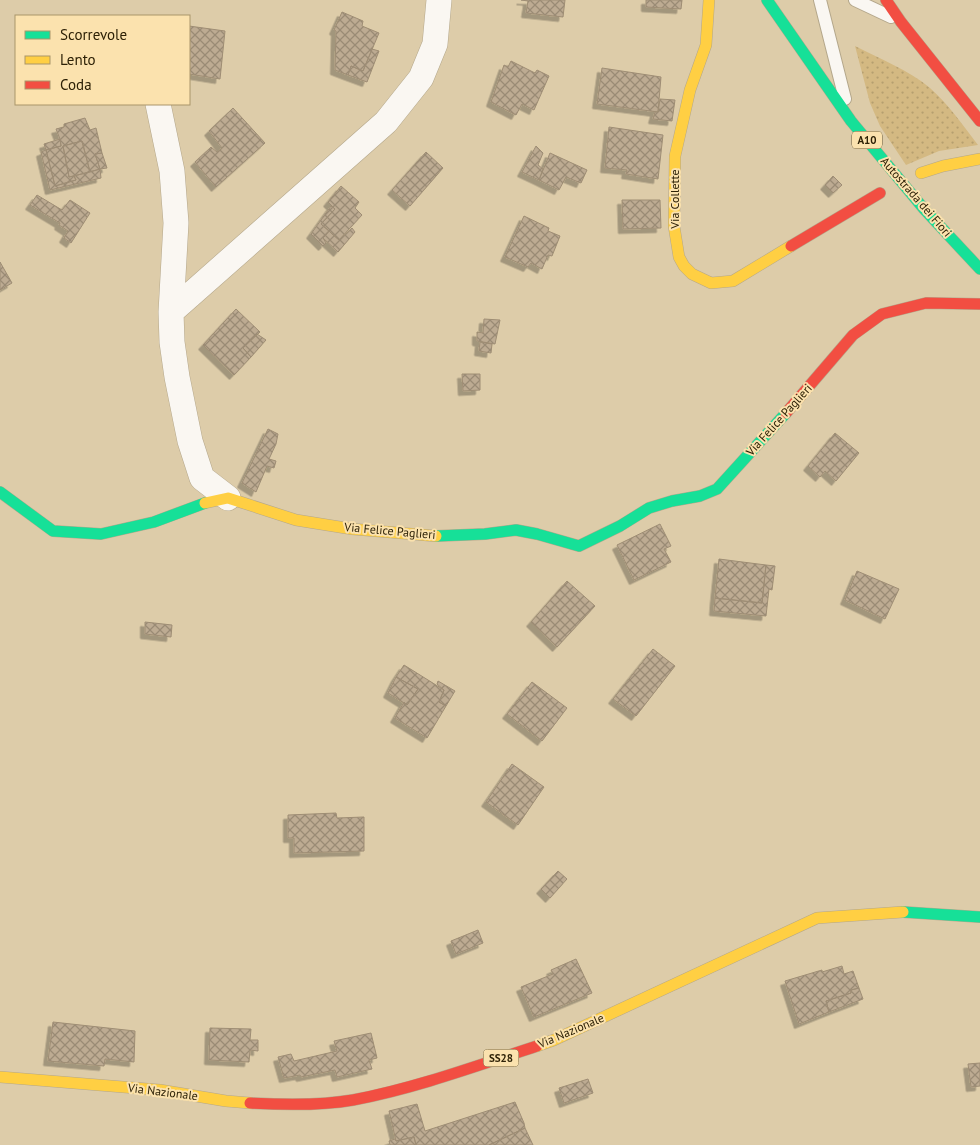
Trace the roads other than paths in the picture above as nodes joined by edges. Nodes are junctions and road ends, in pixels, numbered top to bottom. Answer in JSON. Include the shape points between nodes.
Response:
{"nodes":[{"id":1,"x":439,"y":0,"type":"edge"},
{"id":2,"x":709,"y":0,"type":"edge"},
{"id":3,"x":767,"y":0,"type":"edge"},
{"id":4,"x":820,"y":0,"type":"edge"},
{"id":5,"x":855,"y":0,"type":"edge"},
{"id":6,"x":886,"y":0,"type":"edge"},
{"id":7,"x":901,"y":22,"type":"junction"},
{"id":8,"x":158,"y":105,"type":"edge"},
{"id":9,"x":851,"y":120,"type":"junction"},
{"id":10,"x":980,"y":121,"type":"edge"},
{"id":11,"x":980,"y":159,"type":"edge"},
{"id":12,"x":921,"y":173,"type":"dead end"},
{"id":13,"x":880,"y":193,"type":"dead end"},
{"id":14,"x":980,"y":269,"type":"edge"},
{"id":15,"x":980,"y":304,"type":"edge"},
{"id":16,"x":171,"y":312,"type":"junction"},
{"id":17,"x":0,"y":492,"type":"edge"},
{"id":18,"x":228,"y":498,"type":"junction"},
{"id":19,"x":980,"y":917,"type":"edge"},
{"id":20,"x":0,"y":1077,"type":"edge"}],
"edges":[{"from":1,"to":16,"type":"street","via":[[435,44],[421,78],[386,122]]},
{"from":2,"to":13,"type":"main road","name":"Via Collette","via":[[706,45],[690,90],[675,156],[674,226],[679,257],[684,266],[692,274],[711,283],[733,281]]},
{"from":3,"to":9,"type":"main road","name":"Autostrada dei Fiori","number":"A10"},
{"from":4,"to":9,"type":"lane"},
{"from":5,"to":7,"type":"lane"},
{"from":6,"to":7,"type":"main road"},
{"from":7,"to":10,"type":"main road"},
{"from":8,"to":16,"type":"street","via":[[172,170],[176,223]]},
{"from":9,"to":14,"type":"main road","name":"Autostrada dei Fiori","number":"A10","via":[[924,209]]},
{"from":11,"to":12,"type":"main road"},
{"from":15,"to":18,"type":"main road","name":"Via Felice Paglieri","via":[[926,303],[882,314],[853,335],[717,489],[649,508],[579,546],[516,530],[428,536],[352,529],[296,520]]},
{"from":16,"to":18,"type":"street","via":[[177,377],[190,441],[202,478]]},
{"from":17,"to":18,"type":"main road","via":[[53,531],[101,534],[154,522],[200,504]]},
{"from":19,"to":20,"type":"main road","name":"Via Nazionale","number":"SS28","via":[[910,912],[817,918],[554,1040],[412,1087],[351,1100],[286,1105],[226,1101],[160,1090]]}]}
